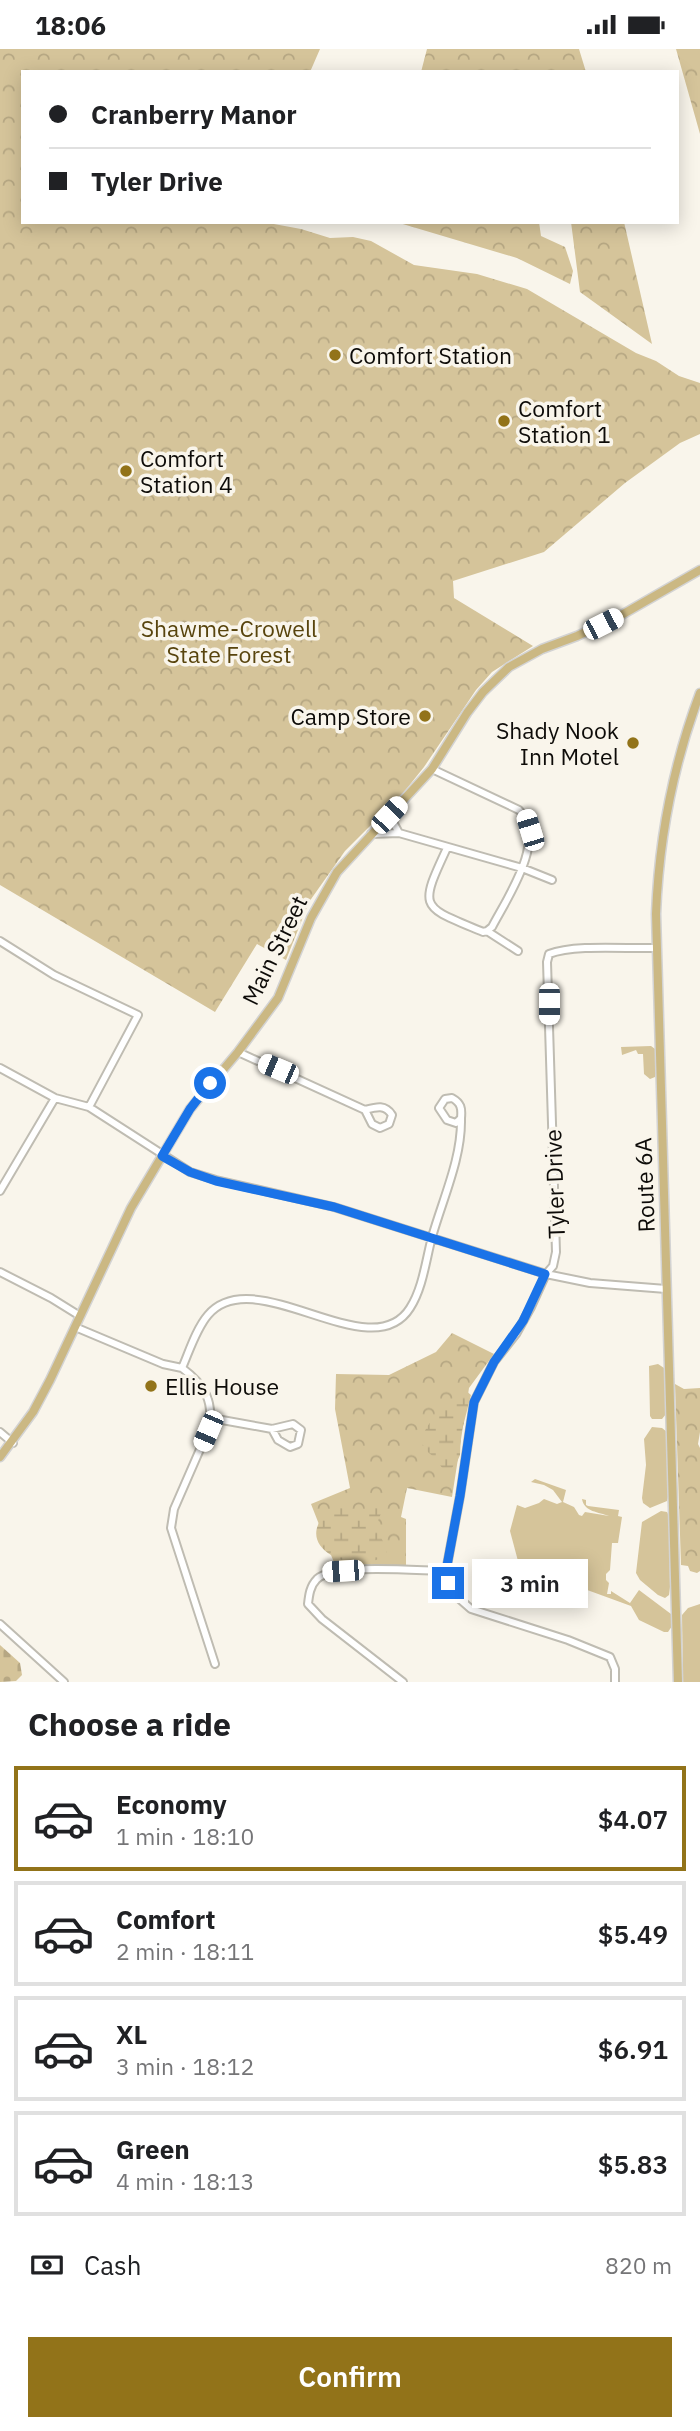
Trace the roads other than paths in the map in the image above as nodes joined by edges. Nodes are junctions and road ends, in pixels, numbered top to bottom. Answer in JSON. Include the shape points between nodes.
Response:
{"nodes":[{"id":1,"x":700,"y":570,"type":"edge"},
{"id":2,"x":700,"y":693,"type":"edge"},
{"id":3,"x":432,"y":769,"type":"junction"},
{"id":4,"x":389,"y":815,"type":"junction"},
{"id":5,"x":371,"y":834,"type":"junction"},
{"id":6,"x":399,"y":834,"type":"junction"},
{"id":7,"x":447,"y":848,"type":"junction"},
{"id":8,"x":523,"y":868,"type":"junction"},
{"id":9,"x":552,"y":880,"type":"dead end"},
{"id":10,"x":487,"y":932,"type":"junction"},
{"id":11,"x":0,"y":941,"type":"edge"},
{"id":12,"x":656,"y":948,"type":"junction"},
{"id":13,"x":518,"y":951,"type":"dead end"},
{"id":14,"x":238,"y":1052,"type":"junction"},
{"id":15,"x":0,"y":1068,"type":"edge"},
{"id":16,"x":55,"y":1098,"type":"junction"},
{"id":17,"x":89,"y":1107,"type":"junction"},
{"id":18,"x":365,"y":1110,"type":"junction"},
{"id":19,"x":461,"y":1118,"type":"dead end"},
{"id":20,"x":162,"y":1156,"type":"junction"},
{"id":21,"x":1,"y":1186,"type":"edge"},
{"id":22,"x":432,"y":1236,"type":"junction"},
{"id":23,"x":0,"y":1272,"type":"edge"},
{"id":24,"x":545,"y":1274,"type":"junction"},
{"id":25,"x":666,"y":1289,"type":"junction"},
{"id":26,"x":80,"y":1317,"type":"junction"},
{"id":27,"x":75,"y":1327,"type":"junction"},
{"id":28,"x":181,"y":1368,"type":"junction"},
{"id":29,"x":211,"y":1419,"type":"junction"},
{"id":30,"x":272,"y":1429,"type":"junction"},
{"id":31,"x":0,"y":1432,"type":"edge"},
{"id":32,"x":13,"y":1443,"type":"junction"},
{"id":33,"x":0,"y":1457,"type":"edge"},
{"id":34,"x":446,"y":1571,"type":"junction"},
{"id":35,"x":0,"y":1624,"type":"edge"},
{"id":36,"x":215,"y":1664,"type":"dead end"},
{"id":37,"x":64,"y":1682,"type":"edge"},
{"id":38,"x":403,"y":1682,"type":"edge"},
{"id":39,"x":615,"y":1682,"type":"edge"},
{"id":40,"x":678,"y":1682,"type":"edge"}],
"edges":[{"from":1,"to":3,"type":"main road","name":"Main Street","via":[[618,617],[509,667],[467,713]]},
{"from":2,"to":12,"type":"main road","name":"Route 6A","via":[[663,825]]},
{"from":3,"to":4,"type":"main road","name":"Main Street"},
{"from":3,"to":8,"type":"street","via":[[526,817],[530,830]]},
{"from":4,"to":5,"type":"main road","name":"Main Street"},
{"from":4,"to":6,"type":"street"},
{"from":5,"to":6,"type":"street"},
{"from":5,"to":14,"type":"main road","name":"Main Street","via":[[323,894],[278,998]]},
{"from":6,"to":7,"type":"street"},
{"from":7,"to":8,"type":"street"},
{"from":7,"to":10,"type":"street","via":[[429,886],[429,903],[460,923]]},
{"from":8,"to":9,"type":"street"},
{"from":8,"to":10,"type":"street"},
{"from":10,"to":13,"type":"street"},
{"from":11,"to":17,"type":"street","via":[[54,975],[138,1015]]},
{"from":12,"to":24,"type":"street","name":"Tyler Drive","via":[[549,954],[556,1252],[553,1266]]},
{"from":12,"to":25,"type":"main road","name":"Route 6A"},
{"from":14,"to":18,"type":"street"},
{"from":14,"to":20,"type":"main road","name":"Main Street","via":[[190,1109]]},
{"from":15,"to":16,"type":"street"},
{"from":16,"to":17,"type":"street"},
{"from":16,"to":21,"type":"street"},
{"from":17,"to":20,"type":"street"},
{"from":18,"to":18,"type":"street","via":[[389,1109],[392,1119],[380,1128],[372,1124]]},
{"from":19,"to":22,"type":"street","via":[[454,1167]]},
{"from":20,"to":22,"type":"street","via":[[216,1181],[334,1207]]},
{"from":20,"to":26,"type":"main road","name":"Main Street","via":[[131,1207]]},
{"from":22,"to":24,"type":"street"},
{"from":22,"to":28,"type":"street","via":[[412,1305],[386,1327],[370,1328],[239,1299],[223,1303],[207,1316]]},
{"from":23,"to":26,"type":"street"},
{"from":24,"to":25,"type":"street"},
{"from":24,"to":34,"type":"street","name":"Tyler Drive","via":[[531,1307],[474,1402]]},
{"from":25,"to":40,"type":"main road","name":"Route 6A"},
{"from":26,"to":27,"type":"main road","name":"Main Street"},
{"from":27,"to":28,"type":"street"},
{"from":27,"to":32,"type":"main road","name":"Main Street"},
{"from":28,"to":29,"type":"street","via":[[206,1391]]},
{"from":29,"to":30,"type":"street"},
{"from":29,"to":36,"type":"street","via":[[171,1528]]},
{"from":30,"to":30,"type":"street","via":[[293,1424],[301,1430],[299,1444],[290,1447],[278,1440]]},
{"from":31,"to":32,"type":"street"},
{"from":32,"to":33,"type":"main road","name":"Main Street"},
{"from":34,"to":38,"type":"street","via":[[328,1572],[312,1585],[308,1604]]},
{"from":34,"to":39,"type":"street","via":[[451,1589],[471,1609],[610,1657]]},
{"from":35,"to":37,"type":"street"}]}
